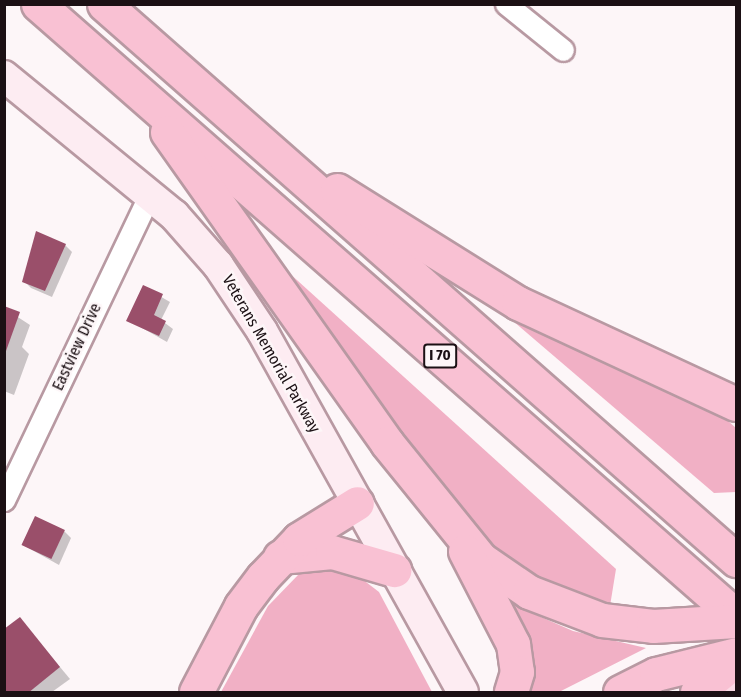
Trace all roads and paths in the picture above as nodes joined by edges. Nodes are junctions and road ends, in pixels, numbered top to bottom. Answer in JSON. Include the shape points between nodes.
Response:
{"nodes":[{"id":1,"x":38,"y":4,"type":"edge"},
{"id":2,"x":104,"y":4,"type":"edge"},
{"id":3,"x":506,"y":4,"type":"edge"},
{"id":4,"x":563,"y":50,"type":"dead end"},
{"id":5,"x":4,"y":76,"type":"edge"},
{"id":6,"x":142,"y":96,"type":"junction"},
{"id":7,"x":273,"y":153,"type":"junction"},
{"id":8,"x":150,"y":194,"type":"junction"},
{"id":9,"x":723,"y":399,"type":"edge"},
{"id":10,"x":736,"y":412,"type":"edge"},
{"id":11,"x":4,"y":501,"type":"edge"},
{"id":12,"x":357,"y":503,"type":"junction"},
{"id":13,"x":457,"y":536,"type":"junction"},
{"id":14,"x":280,"y":557,"type":"junction"},
{"id":15,"x":736,"y":560,"type":"edge"},
{"id":16,"x":394,"y":570,"type":"junction"},
{"id":17,"x":736,"y":618,"type":"edge"},
{"id":18,"x":736,"y":632,"type":"edge"},
{"id":19,"x":726,"y":667,"type":"edge"},
{"id":20,"x":196,"y":693,"type":"edge"},
{"id":21,"x":463,"y":693,"type":"edge"},
{"id":22,"x":511,"y":693,"type":"edge"},
{"id":23,"x":620,"y":693,"type":"edge"},
{"id":24,"x":697,"y":693,"type":"edge"}],
"edges":[{"from":1,"to":6,"type":"highway","number":"I 70"},
{"from":2,"to":7,"type":"highway","number":"I 70"},
{"from":3,"to":4,"type":"street"},
{"from":5,"to":8,"type":"street","name":"Veterans Memorial Parkway"},
{"from":6,"to":13,"type":"highway"},
{"from":6,"to":17,"type":"highway","number":"I 70"},
{"from":7,"to":9,"type":"highway","via":[[518,303]]},
{"from":7,"to":15,"type":"highway","number":"I 70"},
{"from":8,"to":11,"type":"street","name":"Eastview Drive"},
{"from":8,"to":12,"type":"street","name":"Veterans Memorial Parkway","via":[[197,238],[236,290]]},
{"from":9,"to":10,"type":"highway"},
{"from":12,"to":14,"type":"highway"},
{"from":12,"to":16,"type":"street","name":"Veterans Memorial Parkway"},
{"from":13,"to":17,"type":"highway","via":[[505,578],[566,609],[631,625],[680,626]]},
{"from":13,"to":22,"type":"highway","via":[[513,644],[517,672]]},
{"from":14,"to":16,"type":"highway","via":[[332,552]]},
{"from":14,"to":20,"type":"highway","via":[[241,606]]},
{"from":16,"to":21,"type":"street","name":"Veterans Memorial Parkway"},
{"from":18,"to":19,"type":"main road"},
{"from":19,"to":23,"type":"highway","via":[[656,674]]},
{"from":19,"to":24,"type":"highway"}]}
